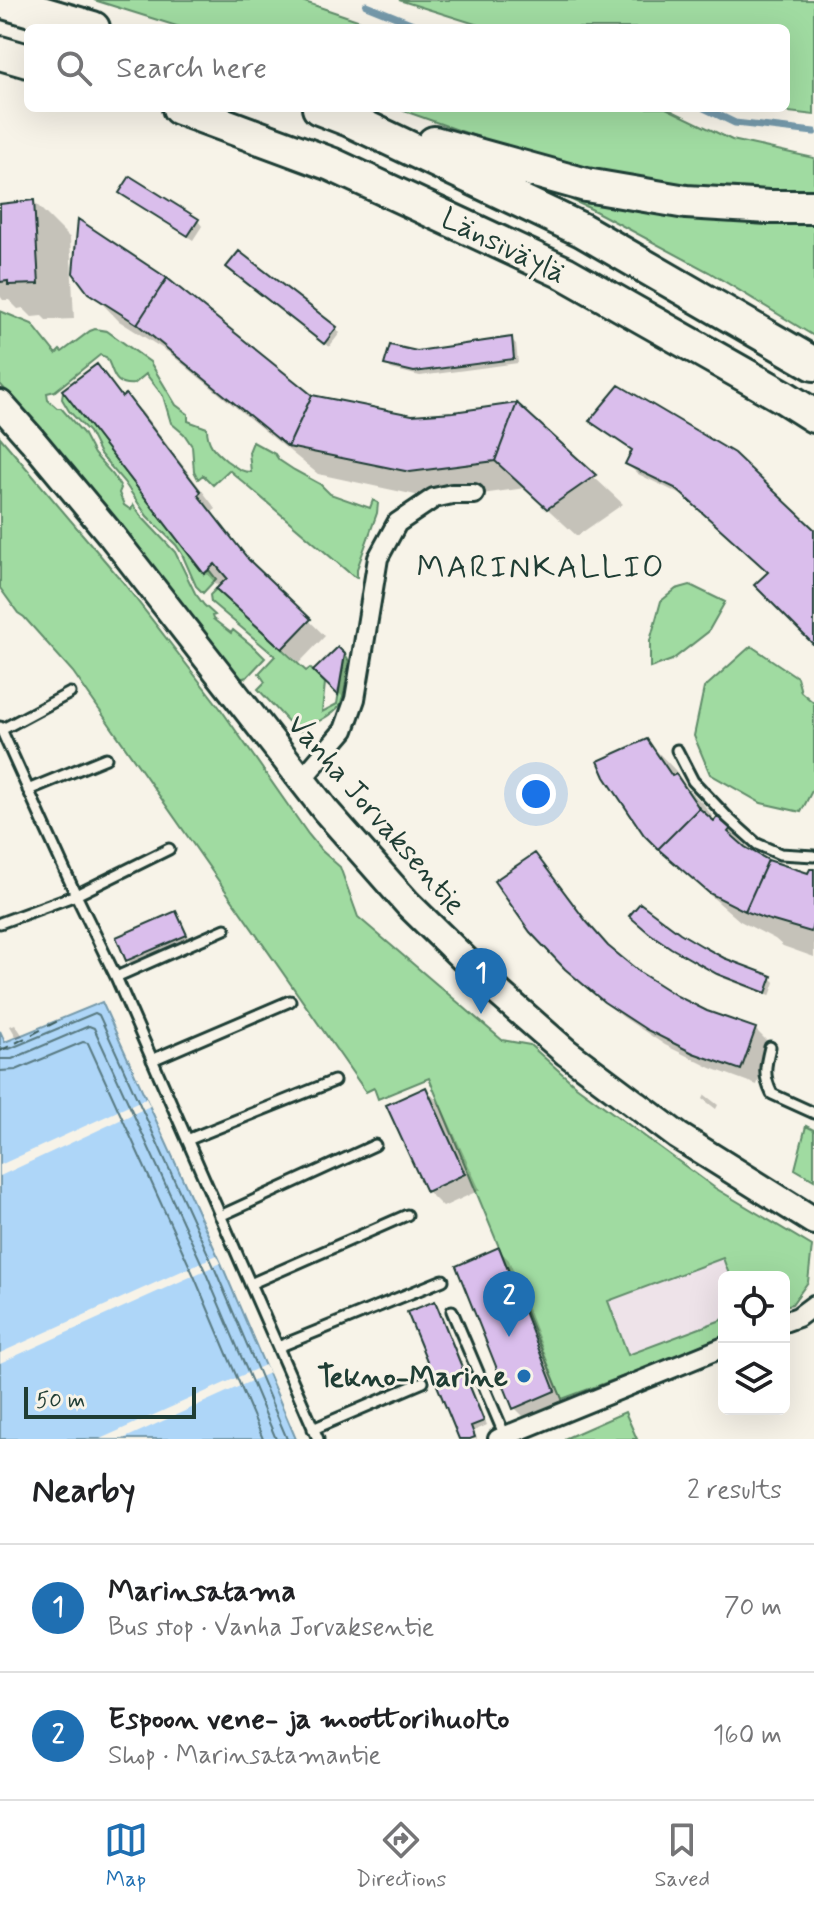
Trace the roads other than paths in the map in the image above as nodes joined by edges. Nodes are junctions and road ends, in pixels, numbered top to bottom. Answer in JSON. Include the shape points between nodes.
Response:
{"nodes":[{"id":1,"x":0,"y":1,"type":"edge"},
{"id":2,"x":79,"y":24,"type":"edge"},
{"id":3,"x":0,"y":53,"type":"edge"},
{"id":4,"x":24,"y":60,"type":"edge"},
{"id":5,"x":190,"y":112,"type":"edge"},
{"id":6,"x":329,"y":112,"type":"edge"},
{"id":7,"x":350,"y":120,"type":"junction"},
{"id":8,"x":814,"y":207,"type":"edge"},
{"id":9,"x":814,"y":364,"type":"edge"},
{"id":10,"x":0,"y":404,"type":"edge"},
{"id":11,"x":814,"y":416,"type":"edge"},
{"id":12,"x":474,"y":494,"type":"dead end"},
{"id":13,"x":70,"y":693,"type":"dead end"},
{"id":14,"x":0,"y":728,"type":"edge"},
{"id":15,"x":677,"y":750,"type":"dead end"},
{"id":16,"x":106,"y":758,"type":"dead end"},
{"id":17,"x":302,"y":779,"type":"junction"},
{"id":18,"x":28,"y":790,"type":"junction"},
{"id":19,"x":169,"y":849,"type":"dead end"},
{"id":20,"x":814,"y":856,"type":"edge"},
{"id":21,"x":76,"y":895,"type":"junction"},
{"id":22,"x":0,"y":923,"type":"edge"},
{"id":23,"x":225,"y":929,"type":"dead end"},
{"id":24,"x":116,"y":977,"type":"junction"},
{"id":25,"x":290,"y":1001,"type":"dead end"},
{"id":26,"x":770,"y":1047,"type":"dead end"},
{"id":27,"x":152,"y":1060,"type":"junction"},
{"id":28,"x":334,"y":1081,"type":"dead end"},
{"id":29,"x":814,"y":1113,"type":"edge"},
{"id":30,"x":187,"y":1140,"type":"junction"},
{"id":31,"x":375,"y":1145,"type":"dead end"},
{"id":32,"x":407,"y":1215,"type":"dead end"},
{"id":33,"x":220,"y":1216,"type":"junction"},
{"id":34,"x":814,"y":1221,"type":"edge"},
{"id":35,"x":443,"y":1280,"type":"dead end"},
{"id":36,"x":250,"y":1284,"type":"junction"},
{"id":37,"x":814,"y":1305,"type":"edge"},
{"id":38,"x":452,"y":1311,"type":"dead end"},
{"id":39,"x":790,"y":1320,"type":"edge"},
{"id":40,"x":278,"y":1347,"type":"junction"},
{"id":41,"x":718,"y":1349,"type":"edge"},
{"id":42,"x":423,"y":1382,"type":"dead end"},
{"id":43,"x":313,"y":1429,"type":"junction"},
{"id":44,"x":502,"y":1437,"type":"edge"},
{"id":45,"x":318,"y":1439,"type":"edge"}],
"edges":[{"from":1,"to":2,"type":"highway"},
{"from":3,"to":4,"type":"highway"},
{"from":5,"to":11,"type":"highway","name":"Länsiväylä","via":[[331,164],[565,273]]},
{"from":6,"to":7,"type":"highway","name":"Länsiväylä"},
{"from":7,"to":8,"type":"highway","via":[[586,185],[686,202]]},
{"from":7,"to":9,"type":"highway","name":"Länsiväylä","via":[[582,230]]},
{"from":10,"to":17,"type":"main road","name":"Vanha Jorvaksentie","via":[[111,535]]},
{"from":12,"to":17,"type":"street","via":[[434,498],[397,523],[378,558],[355,699],[344,730]]},
{"from":13,"to":14,"type":"lane"},
{"from":14,"to":18,"type":"lane"},
{"from":15,"to":20,"type":"lane","via":[[693,781],[757,844],[780,854]]},
{"from":16,"to":18,"type":"lane"},
{"from":17,"to":34,"type":"main road","name":"Vanha Jorvaksentie","via":[[408,904],[566,1052],[678,1136]]},
{"from":18,"to":21,"type":"lane"},
{"from":19,"to":21,"type":"lane"},
{"from":21,"to":22,"type":"lane"},
{"from":21,"to":24,"type":"lane"},
{"from":23,"to":24,"type":"lane"},
{"from":24,"to":27,"type":"lane"},
{"from":25,"to":27,"type":"lane"},
{"from":26,"to":29,"type":"lane","via":[[765,1070],[772,1094]]},
{"from":27,"to":30,"type":"lane"},
{"from":28,"to":30,"type":"lane"},
{"from":30,"to":33,"type":"lane"},
{"from":31,"to":33,"type":"lane"},
{"from":32,"to":36,"type":"lane"},
{"from":33,"to":36,"type":"lane"},
{"from":35,"to":40,"type":"lane"},
{"from":36,"to":40,"type":"lane"},
{"from":37,"to":39,"type":"street"},
{"from":38,"to":44,"type":"lane"},
{"from":40,"to":43,"type":"lane"},
{"from":41,"to":44,"type":"street"},
{"from":42,"to":43,"type":"lane"},
{"from":43,"to":45,"type":"lane"}]}
